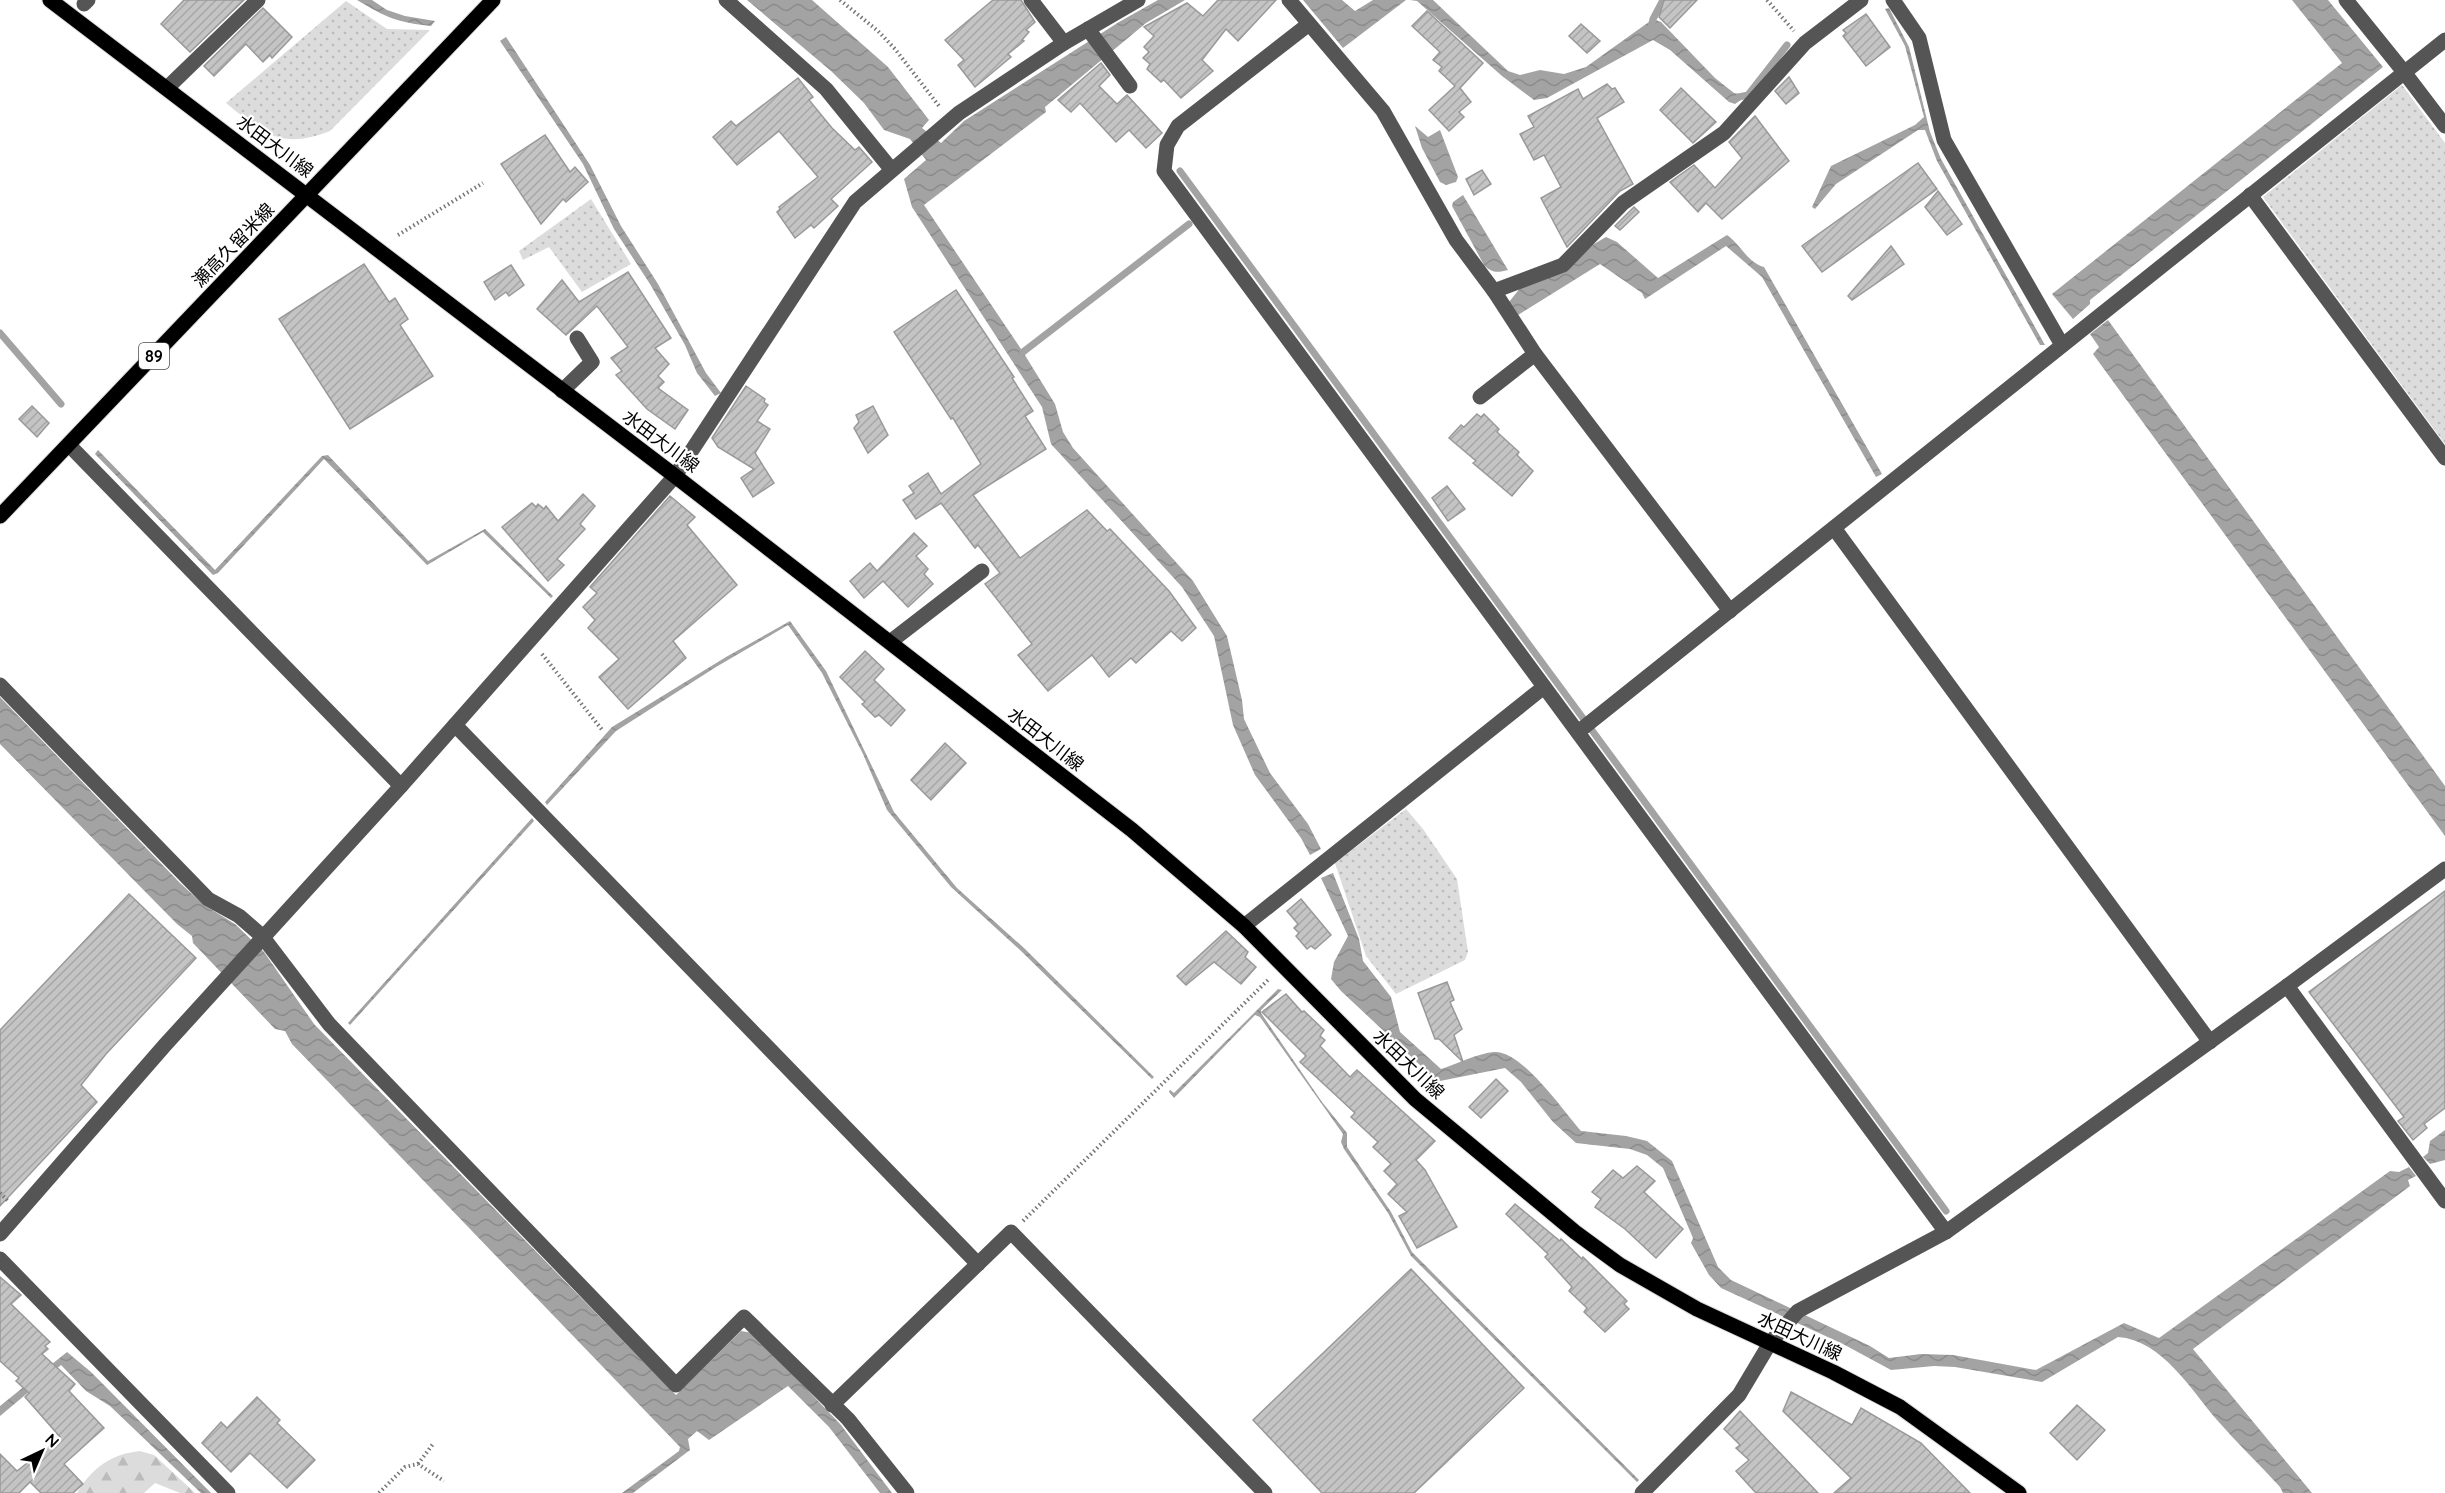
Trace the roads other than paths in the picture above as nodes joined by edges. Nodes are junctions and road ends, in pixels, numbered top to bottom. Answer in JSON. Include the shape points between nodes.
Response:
{"nodes":[{"id":1,"x":50,"y":0,"type":"edge"},
{"id":2,"x":258,"y":0,"type":"edge"},
{"id":3,"x":494,"y":0,"type":"edge"},
{"id":4,"x":726,"y":0,"type":"edge"},
{"id":5,"x":1031,"y":0,"type":"edge"},
{"id":6,"x":1138,"y":0,"type":"edge"},
{"id":7,"x":1289,"y":0,"type":"edge"},
{"id":8,"x":1861,"y":0,"type":"edge"},
{"id":9,"x":1893,"y":0,"type":"edge"},
{"id":10,"x":2346,"y":0,"type":"edge"},
{"id":11,"x":1309,"y":24,"type":"junction"},
{"id":12,"x":1091,"y":33,"type":"junction"},
{"id":13,"x":2445,"y":40,"type":"edge"},
{"id":14,"x":1064,"y":43,"type":"junction"},
{"id":15,"x":2404,"y":72,"type":"junction"},
{"id":16,"x":1130,"y":86,"type":"dead end"},
{"id":17,"x":167,"y":88,"type":"junction"},
{"id":18,"x":2445,"y":126,"type":"edge"},
{"id":19,"x":891,"y":169,"type":"junction"},
{"id":20,"x":308,"y":195,"type":"junction"},
{"id":21,"x":2250,"y":195,"type":"junction"},
{"id":22,"x":1494,"y":291,"type":"junction"},
{"id":23,"x":577,"y":338,"type":"dead end"},
{"id":24,"x":2062,"y":345,"type":"junction"},
{"id":25,"x":1535,"y":354,"type":"junction"},
{"id":26,"x":562,"y":391,"type":"junction"},
{"id":27,"x":1480,"y":396,"type":"dead end"},
{"id":28,"x":69,"y":445,"type":"junction"},
{"id":29,"x":2445,"y":458,"type":"edge"},
{"id":30,"x":675,"y":476,"type":"junction"},
{"id":31,"x":0,"y":516,"type":"edge"},
{"id":32,"x":1834,"y":528,"type":"junction"},
{"id":33,"x":982,"y":571,"type":"dead end"},
{"id":34,"x":1730,"y":610,"type":"junction"},
{"id":35,"x":890,"y":642,"type":"junction"},
{"id":36,"x":0,"y":685,"type":"edge"},
{"id":37,"x":1544,"y":687,"type":"junction"},
{"id":38,"x":455,"y":725,"type":"junction"},
{"id":39,"x":1578,"y":732,"type":"junction"},
{"id":40,"x":401,"y":786,"type":"junction"},
{"id":41,"x":2445,"y":869,"type":"edge"},
{"id":42,"x":1244,"y":926,"type":"junction"},
{"id":43,"x":260,"y":939,"type":"junction"},
{"id":44,"x":2287,"y":986,"type":"junction"},
{"id":45,"x":2210,"y":1042,"type":"junction"},
{"id":46,"x":2445,"y":1201,"type":"edge"},
{"id":47,"x":1946,"y":1232,"type":"junction"},
{"id":48,"x":0,"y":1234,"type":"edge"},
{"id":49,"x":0,"y":1259,"type":"edge"},
{"id":50,"x":978,"y":1264,"type":"junction"},
{"id":51,"x":1770,"y":1343,"type":"junction"},
{"id":52,"x":832,"y":1405,"type":"junction"},
{"id":53,"x":228,"y":1493,"type":"edge"},
{"id":54,"x":907,"y":1493,"type":"edge"},
{"id":55,"x":1265,"y":1493,"type":"edge"},
{"id":56,"x":1642,"y":1493,"type":"edge"},
{"id":57,"x":2019,"y":1493,"type":"edge"}],
"edges":[{"from":1,"to":17,"type":"main road","name":"水田大川線"},
{"from":2,"to":17,"type":"street"},
{"from":3,"to":20,"type":"main road","name":"瀬高久留米線","number":"89"},
{"from":4,"to":19,"type":"street","via":[[826,89]]},
{"from":5,"to":14,"type":"street"},
{"from":6,"to":12,"type":"street"},
{"from":7,"to":11,"type":"street"},
{"from":8,"to":22,"type":"street","via":[[1805,43],[1724,133],[1623,203],[1563,265]]},
{"from":9,"to":24,"type":"street","via":[[1919,38],[1944,140]]},
{"from":10,"to":15,"type":"street"},
{"from":11,"to":22,"type":"street","via":[[1383,111],[1456,240]]},
{"from":11,"to":37,"type":"street","via":[[1178,126],[1167,145],[1164,171]]},
{"from":12,"to":14,"type":"street"},
{"from":12,"to":16,"type":"street"},
{"from":13,"to":15,"type":"street"},
{"from":14,"to":19,"type":"street","via":[[951,119]]},
{"from":15,"to":18,"type":"street"},
{"from":15,"to":21,"type":"street"},
{"from":17,"to":20,"type":"main road","name":"水田大川線"},
{"from":19,"to":30,"type":"street","via":[[855,202]]},
{"from":20,"to":26,"type":"main road","name":"水田大川線"},
{"from":20,"to":28,"type":"main road","name":"瀬高久留米線","number":"89"},
{"from":21,"to":24,"type":"street"},
{"from":21,"to":29,"type":"street"},
{"from":22,"to":25,"type":"street"},
{"from":23,"to":26,"type":"street","via":[[592,362]]},
{"from":24,"to":32,"type":"street"},
{"from":25,"to":27,"type":"street"},
{"from":25,"to":34,"type":"street"},
{"from":26,"to":30,"type":"main road","name":"水田大川線"},
{"from":28,"to":31,"type":"main road","name":"瀬高久留米線","number":"89"},
{"from":28,"to":40,"type":"street"},
{"from":30,"to":35,"type":"main road","name":"水田大川線"},
{"from":30,"to":38,"type":"street"},
{"from":32,"to":34,"type":"street"},
{"from":32,"to":45,"type":"street"},
{"from":33,"to":35,"type":"street"},
{"from":34,"to":39,"type":"street"},
{"from":35,"to":42,"type":"main road","name":"水田大川線","via":[[1132,830]]},
{"from":36,"to":43,"type":"street","via":[[208,899],[239,916]]},
{"from":37,"to":39,"type":"street"},
{"from":37,"to":42,"type":"street"},
{"from":38,"to":40,"type":"street"},
{"from":38,"to":50,"type":"street"},
{"from":39,"to":47,"type":"street"},
{"from":40,"to":43,"type":"street"},
{"from":41,"to":44,"type":"street"},
{"from":42,"to":51,"type":"main road","name":"水田大川線","via":[[1415,1099],[1575,1232],[1620,1265],[1697,1309]]},
{"from":43,"to":48,"type":"street"},
{"from":43,"to":52,"type":"street","via":[[329,1024],[676,1385],[744,1317]]},
{"from":44,"to":45,"type":"street"},
{"from":44,"to":46,"type":"street"},
{"from":45,"to":47,"type":"street"},
{"from":47,"to":51,"type":"street","via":[[1793,1316]]},
{"from":49,"to":53,"type":"street"},
{"from":50,"to":52,"type":"street"},
{"from":50,"to":55,"type":"street","via":[[1011,1232]]},
{"from":51,"to":56,"type":"street","via":[[1739,1395]]},
{"from":51,"to":57,"type":"main road","name":"水田大川線","via":[[1900,1407]]},
{"from":52,"to":54,"type":"street","via":[[848,1419]]}]}
